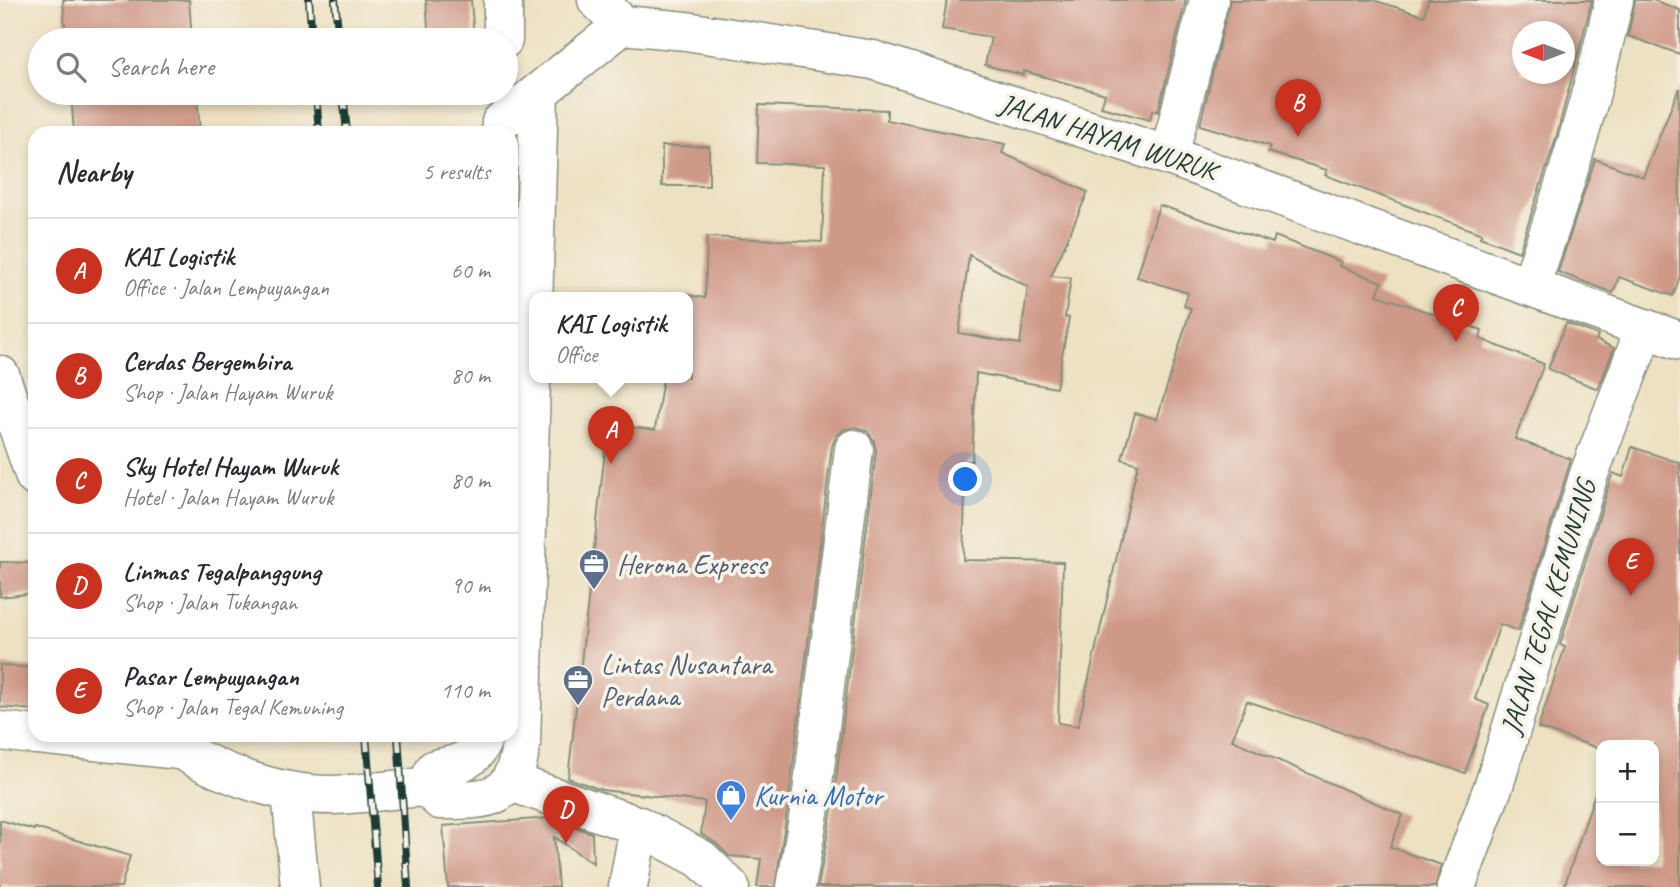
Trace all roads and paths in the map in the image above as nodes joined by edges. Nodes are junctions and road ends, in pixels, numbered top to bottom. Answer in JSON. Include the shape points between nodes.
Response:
{"nodes":[{"id":1,"x":503,"y":0,"type":"edge"},
{"id":2,"x":1209,"y":0,"type":"edge"},
{"id":3,"x":1614,"y":0,"type":"edge"},
{"id":4,"x":610,"y":13,"type":"edge"},
{"id":5,"x":503,"y":28,"type":"edge"},
{"id":6,"x":540,"y":92,"type":"junction"},
{"id":7,"x":501,"y":116,"type":"edge"},
{"id":8,"x":1169,"y":156,"type":"junction"},
{"id":9,"x":1530,"y":286,"type":"junction"},
{"id":10,"x":534,"y":292,"type":"edge"},
{"id":11,"x":1663,"y":335,"type":"edge"},
{"id":12,"x":0,"y":375,"type":"edge"},
{"id":13,"x":532,"y":383,"type":"edge"},
{"id":14,"x":855,"y":449,"type":"dead end"},
{"id":15,"x":28,"y":457,"type":"edge"},
{"id":16,"x":0,"y":731,"type":"edge"},
{"id":17,"x":28,"y":734,"type":"edge"},
{"id":18,"x":481,"y":742,"type":"edge"},
{"id":19,"x":169,"y":743,"type":"edge"},
{"id":20,"x":511,"y":782,"type":"junction"},
{"id":21,"x":426,"y":787,"type":"junction"},
{"id":22,"x":291,"y":792,"type":"junction"},
{"id":23,"x":639,"y":825,"type":"junction"},
{"id":24,"x":300,"y":887,"type":"edge"},
{"id":25,"x":628,"y":887,"type":"edge"},
{"id":26,"x":730,"y":887,"type":"edge"},
{"id":27,"x":796,"y":887,"type":"edge"},
{"id":28,"x":1456,"y":887,"type":"edge"}],
"edges":[{"from":1,"to":5,"type":"street"},
{"from":2,"to":8,"type":"street"},
{"from":3,"to":9,"type":"street","via":[[1558,209]]},
{"from":4,"to":6,"type":"street","name":"JALAN HAYAM WURUK"},
{"from":4,"to":8,"type":"street","name":"JALAN HAYAM WURUK","via":[[686,31],[873,60]]},
{"from":6,"to":7,"type":"street","name":"JALAN HAYAM WURUK"},
{"from":6,"to":10,"type":"street"},
{"from":8,"to":9,"type":"street","name":"JALAN HAYAM WURUK"},
{"from":9,"to":11,"type":"street","name":"JALAN HAYAM WURUK"},
{"from":11,"to":28,"type":"street","name":"JALAN TEGAL KEMUNING","via":[[1589,474],[1495,782]]},
{"from":12,"to":15,"type":"street"},
{"from":13,"to":20,"type":"street","via":[[521,745]]},
{"from":14,"to":27,"type":"street"},
{"from":16,"to":17,"type":"street"},
{"from":18,"to":21,"type":"street","via":[[471,759],[435,769]]},
{"from":19,"to":22,"type":"street","via":[[235,775]]},
{"from":20,"to":21,"type":"street","via":[[498,794],[483,799],[440,800]]},
{"from":20,"to":23,"type":"street"},
{"from":21,"to":22,"type":"street","via":[[334,795]]},
{"from":22,"to":24,"type":"street"},
{"from":23,"to":25,"type":"street"},
{"from":23,"to":26,"type":"street","via":[[701,859]]}]}
